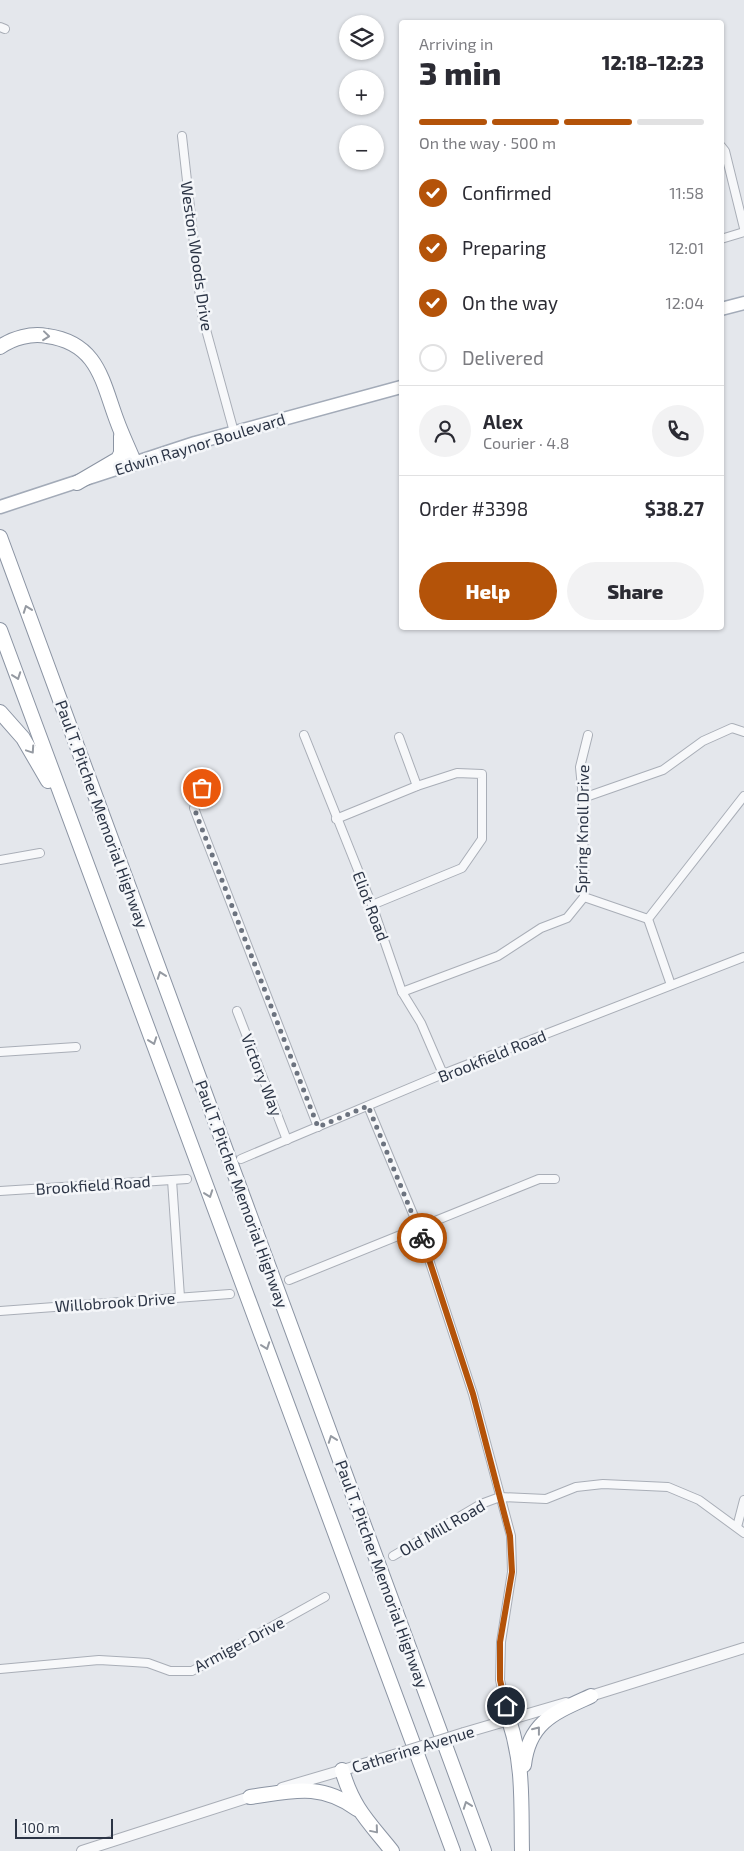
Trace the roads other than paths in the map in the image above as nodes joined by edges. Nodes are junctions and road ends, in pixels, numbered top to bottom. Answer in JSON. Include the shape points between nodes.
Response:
{"nodes":[{"id":1,"x":182,"y":136,"type":"dead end"},
{"id":2,"x":724,"y":150,"type":"edge"},
{"id":3,"x":744,"y":228,"type":"edge"},
{"id":4,"x":744,"y":232,"type":"edge"},
{"id":5,"x":724,"y":238,"type":"edge"},
{"id":6,"x":744,"y":303,"type":"edge"},
{"id":7,"x":724,"y":308,"type":"edge"},
{"id":8,"x":0,"y":347,"type":"edge"},
{"id":9,"x":399,"y":388,"type":"edge"},
{"id":10,"x":117,"y":421,"type":"junction"},
{"id":11,"x":234,"y":432,"type":"junction"},
{"id":12,"x":135,"y":464,"type":"junction"},
{"id":13,"x":77,"y":483,"type":"junction"},
{"id":14,"x":2,"y":506,"type":"edge"},
{"id":15,"x":0,"y":532,"type":"edge"},
{"id":16,"x":0,"y":538,"type":"edge"},
{"id":17,"x":7,"y":556,"type":"junction"},
{"id":18,"x":0,"y":630,"type":"edge"},
{"id":19,"x":0,"y":712,"type":"edge"},
{"id":20,"x":744,"y":732,"type":"edge"},
{"id":21,"x":304,"y":735,"type":"dead end"},
{"id":22,"x":588,"y":735,"type":"dead end"},
{"id":23,"x":399,"y":736,"type":"dead end"},
{"id":24,"x":195,"y":776,"type":"dead end"},
{"id":25,"x":417,"y":786,"type":"junction"},
{"id":26,"x":744,"y":796,"type":"edge"},
{"id":27,"x":583,"y":798,"type":"junction"},
{"id":28,"x":336,"y":819,"type":"junction"},
{"id":29,"x":40,"y":853,"type":"dead end"},
{"id":30,"x":0,"y":860,"type":"edge"},
{"id":31,"x":584,"y":897,"type":"junction"},
{"id":32,"x":372,"y":905,"type":"junction"},
{"id":33,"x":648,"y":919,"type":"junction"},
{"id":34,"x":744,"y":957,"type":"edge"},
{"id":35,"x":671,"y":985,"type":"junction"},
{"id":36,"x":402,"y":992,"type":"junction"},
{"id":37,"x":237,"y":1011,"type":"dead end"},
{"id":38,"x":146,"y":1022,"type":"junction"},
{"id":39,"x":76,"y":1047,"type":"dead end"},
{"id":40,"x":0,"y":1052,"type":"edge"},
{"id":41,"x":443,"y":1074,"type":"junction"},
{"id":42,"x":368,"y":1106,"type":"junction"},
{"id":43,"x":318,"y":1127,"type":"junction"},
{"id":44,"x":287,"y":1140,"type":"junction"},
{"id":45,"x":242,"y":1159,"type":"dead end"},
{"id":46,"x":187,"y":1178,"type":"dead end"},
{"id":47,"x":556,"y":1179,"type":"dead end"},
{"id":48,"x":172,"y":1180,"type":"junction"},
{"id":49,"x":0,"y":1191,"type":"edge"},
{"id":50,"x":418,"y":1226,"type":"junction"},
{"id":51,"x":290,"y":1280,"type":"dead end"},
{"id":52,"x":230,"y":1294,"type":"dead end"},
{"id":53,"x":180,"y":1297,"type":"junction"},
{"id":54,"x":0,"y":1311,"type":"edge"},
{"id":55,"x":500,"y":1497,"type":"junction"},
{"id":56,"x":744,"y":1500,"type":"edge"},
{"id":57,"x":737,"y":1527,"type":"junction"},
{"id":58,"x":744,"y":1533,"type":"edge"},
{"id":59,"x":393,"y":1556,"type":"dead end"},
{"id":60,"x":325,"y":1597,"type":"dead end"},
{"id":61,"x":744,"y":1648,"type":"edge"},
{"id":62,"x":0,"y":1670,"type":"edge"},
{"id":63,"x":591,"y":1696,"type":"junction"},
{"id":64,"x":509,"y":1720,"type":"junction"},
{"id":65,"x":342,"y":1770,"type":"junction"},
{"id":66,"x":521,"y":1793,"type":"junction"},
{"id":67,"x":250,"y":1797,"type":"junction"},
{"id":68,"x":357,"y":1809,"type":"junction"},
{"id":69,"x":107,"y":1849,"type":"edge"},
{"id":70,"x":82,"y":1851,"type":"edge"},
{"id":71,"x":392,"y":1851,"type":"edge"},
{"id":72,"x":453,"y":1851,"type":"edge"},
{"id":73,"x":484,"y":1851,"type":"edge"},
{"id":74,"x":522,"y":1851,"type":"edge"}],
"edges":[{"from":1,"to":11,"type":"street","name":"Weston Woods Drive","via":[[202,315]]},
{"from":2,"to":3,"type":"street"},
{"from":4,"to":5,"type":"street"},
{"from":6,"to":7,"type":"main road"},
{"from":8,"to":10,"type":"highway","one_way":true,"via":[[16,339],[42,335],[77,346],[92,359],[102,375]]},
{"from":9,"to":11,"type":"main road","name":"Edwin Raynor Boulevard"},
{"from":10,"to":12,"type":"highway"},
{"from":10,"to":13,"type":"highway","via":[[122,443],[118,459]]},
{"from":11,"to":12,"type":"main road","name":"Edwin Raynor Boulevard"},
{"from":12,"to":13,"type":"main road","name":"Edwin Raynor Boulevard"},
{"from":13,"to":14,"type":"main road","name":"Edwin Raynor Boulevard"},
{"from":15,"to":17,"type":"highway"},
{"from":16,"to":17,"type":"highway","name":"Paul T. Pitcher Memorial Highway"},
{"from":73,"to":17,"type":"highway","name":"Paul T. Pitcher Memorial Highway","one_way":true},
{"from":18,"to":38,"type":"highway","name":"Paul T. Pitcher Memorial Highway","one_way":true},
{"from":19,"to":38,"type":"highway","one_way":true,"via":[[23,738],[47,778]]},
{"from":20,"to":27,"type":"street","via":[[732,728],[704,741],[663,770]]},
{"from":21,"to":28,"type":"street","name":"Eliot Road"},
{"from":22,"to":27,"type":"street","name":"Spring Knoll Drive","via":[[580,767]]},
{"from":23,"to":25,"type":"street"},
{"from":24,"to":43,"type":"street","via":[[202,788],[194,808]]},
{"from":25,"to":28,"type":"street"},
{"from":25,"to":32,"type":"street","via":[[457,773],[482,774],[482,839],[462,868]]},
{"from":26,"to":33,"type":"street"},
{"from":27,"to":31,"type":"street","name":"Spring Knoll Drive"},
{"from":28,"to":32,"type":"street","name":"Eliot Road"},
{"from":29,"to":30,"type":"street"},
{"from":31,"to":33,"type":"street"},
{"from":31,"to":36,"type":"street","name":"Spring Knoll Drive","via":[[567,918],[541,928],[498,956]]},
{"from":32,"to":36,"type":"street","name":"Eliot Road"},
{"from":33,"to":35,"type":"street"},
{"from":34,"to":35,"type":"street","name":"Brookfield Road"},
{"from":35,"to":41,"type":"street","name":"Brookfield Road"},
{"from":36,"to":41,"type":"street","name":"Eliot Road","via":[[421,1023]]},
{"from":37,"to":44,"type":"street","name":"Victory Way"},
{"from":38,"to":72,"type":"highway","name":"Paul T. Pitcher Memorial Highway","one_way":true},
{"from":39,"to":40,"type":"street"},
{"from":41,"to":42,"type":"street","name":"Brookfield Road"},
{"from":42,"to":43,"type":"street","name":"Brookfield Road"},
{"from":42,"to":50,"type":"street"},
{"from":43,"to":44,"type":"street","name":"Brookfield Road"},
{"from":44,"to":45,"type":"street","name":"Brookfield Road"},
{"from":46,"to":48,"type":"street","name":"Brookfield Road"},
{"from":47,"to":50,"type":"street","via":[[539,1179]]},
{"from":48,"to":49,"type":"street","name":"Brookfield Road"},
{"from":48,"to":53,"type":"street"},
{"from":50,"to":51,"type":"street"},
{"from":50,"to":55,"type":"street","via":[[473,1394]]},
{"from":52,"to":53,"type":"street","name":"Willobrook Drive"},
{"from":53,"to":54,"type":"street","name":"Willobrook Drive"},
{"from":55,"to":57,"type":"street","name":"Old Mill Road","via":[[546,1499],[576,1487],[603,1484],[668,1488],[699,1500]]},
{"from":55,"to":59,"type":"street","name":"Old Mill Road","via":[[481,1504]]},
{"from":55,"to":64,"type":"street","via":[[510,1536],[512,1572],[500,1651],[500,1680]]},
{"from":56,"to":57,"type":"street"},
{"from":57,"to":58,"type":"street","name":"Old Mill Road"},
{"from":60,"to":62,"type":"street","name":"Armiger Drive","via":[[192,1671],[170,1671],[140,1662],[99,1660]]},
{"from":61,"to":63,"type":"street","name":"Catherine Avenue"},
{"from":63,"to":64,"type":"street","name":"Catherine Avenue"},
{"from":66,"to":63,"type":"highway","one_way":true,"via":[[526,1753],[535,1732],[555,1713]]},
{"from":64,"to":65,"type":"street","name":"Catherine Avenue","bridge":true},
{"from":64,"to":66,"type":"highway","via":[[518,1748]]},
{"from":65,"to":67,"type":"street","name":"Catherine Avenue"},
{"from":65,"to":68,"type":"highway"},
{"from":66,"to":74,"type":"highway"},
{"from":67,"to":68,"type":"highway","via":[[313,1789],[344,1799]]},
{"from":67,"to":69,"type":"street","name":"Catherine Avenue"},
{"from":68,"to":71,"type":"highway","one_way":true},
{"from":69,"to":70,"type":"street","name":"Catherine Avenue"}]}
